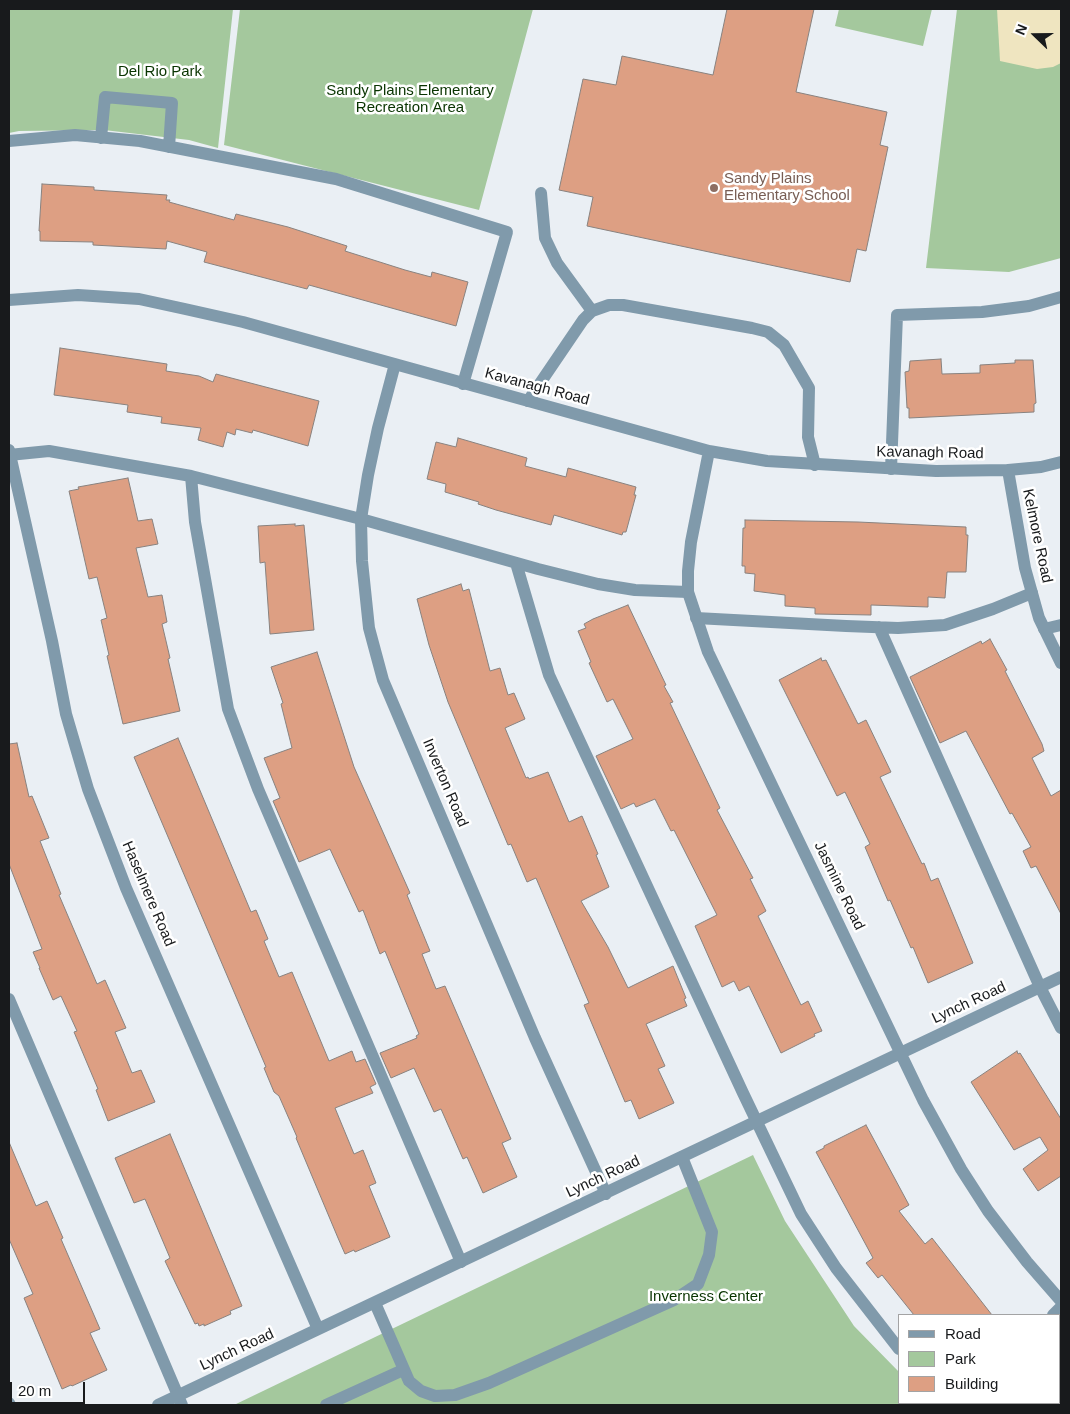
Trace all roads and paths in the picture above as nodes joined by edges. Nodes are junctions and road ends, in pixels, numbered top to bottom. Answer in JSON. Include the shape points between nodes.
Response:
{"nodes":[{"id":1,"x":101,"y":138,"type":"junction"},
{"id":2,"x":9,"y":141,"type":"edge"},
{"id":3,"x":169,"y":147,"type":"junction"},
{"id":4,"x":541,"y":193,"type":"dead end"},
{"id":5,"x":1061,"y":297,"type":"edge"},
{"id":6,"x":9,"y":300,"type":"edge"},
{"id":7,"x":592,"y":311,"type":"junction"},
{"id":8,"x":395,"y":364,"type":"junction"},
{"id":9,"x":463,"y":384,"type":"junction"},
{"id":10,"x":528,"y":401,"type":"junction"},
{"id":11,"x":709,"y":451,"type":"junction"},
{"id":12,"x":9,"y":453,"type":"edge"},
{"id":13,"x":1061,"y":462,"type":"edge"},
{"id":14,"x":815,"y":465,"type":"junction"},
{"id":15,"x":891,"y":469,"type":"junction"},
{"id":16,"x":1008,"y":470,"type":"junction"},
{"id":17,"x":191,"y":476,"type":"junction"},
{"id":18,"x":361,"y":519,"type":"junction"},
{"id":19,"x":516,"y":563,"type":"junction"},
{"id":20,"x":688,"y":592,"type":"junction"},
{"id":21,"x":1032,"y":593,"type":"junction"},
{"id":22,"x":696,"y":618,"type":"junction"},
{"id":23,"x":1061,"y":625,"type":"edge"},
{"id":24,"x":879,"y":627,"type":"junction"},
{"id":25,"x":1044,"y":629,"type":"junction"},
{"id":26,"x":1061,"y":663,"type":"edge"},
{"id":27,"x":1061,"y":977,"type":"edge"},
{"id":28,"x":1040,"y":987,"type":"junction"},
{"id":29,"x":9,"y":999,"type":"edge"},
{"id":30,"x":1061,"y":1028,"type":"edge"},
{"id":31,"x":901,"y":1052,"type":"junction"},
{"id":32,"x":757,"y":1122,"type":"junction"},
{"id":33,"x":682,"y":1157,"type":"junction"},
{"id":34,"x":606,"y":1194,"type":"junction"},
{"id":35,"x":461,"y":1262,"type":"junction"},
{"id":36,"x":1061,"y":1301,"type":"edge"},
{"id":37,"x":375,"y":1303,"type":"junction"},
{"id":38,"x":318,"y":1330,"type":"junction"},
{"id":39,"x":898,"y":1348,"type":"edge"},
{"id":40,"x":403,"y":1370,"type":"junction"},
{"id":41,"x":180,"y":1401,"type":"edge"},
{"id":42,"x":158,"y":1405,"type":"edge"},
{"id":43,"x":326,"y":1405,"type":"edge"}],
"edges":[{"from":1,"to":2,"type":"street","via":[[75,136]]},
{"from":1,"to":3,"type":"street"},
{"from":1,"to":3,"type":"street","via":[[105,97],[172,103]]},
{"from":3,"to":9,"type":"street","via":[[336,179],[507,232]]},
{"from":4,"to":7,"type":"street","via":[[545,238],[557,263]]},
{"from":5,"to":15,"type":"street","via":[[1029,306],[991,311],[897,315]]},
{"from":6,"to":8,"type":"street","name":"Kavanagh Road","via":[[78,295],[139,299],[243,322]]},
{"from":7,"to":10,"type":"street"},
{"from":7,"to":14,"type":"street","via":[[609,305],[623,305],[768,332],[784,345],[809,388],[808,437]]},
{"from":8,"to":9,"type":"street","name":"Kavanagh Road"},
{"from":8,"to":18,"type":"street","name":"Inverton Road","via":[[378,428]]},
{"from":9,"to":10,"type":"street","name":"Kavanagh Road"},
{"from":10,"to":11,"type":"street","name":"Kavanagh Road"},
{"from":11,"to":14,"type":"street","name":"Kavanagh Road"},
{"from":11,"to":20,"type":"street","name":"Jasmine Road","via":[[691,542]]},
{"from":12,"to":17,"type":"street","via":[[49,451]]},
{"from":12,"to":38,"type":"street","name":"Haselmere Road","via":[[66,714],[88,789],[130,897]]},
{"from":13,"to":16,"type":"street","name":"Kavanagh Road"},
{"from":14,"to":15,"type":"street","name":"Kavanagh Road"},
{"from":15,"to":16,"type":"street","name":"Kavanagh Road"},
{"from":16,"to":21,"type":"street","name":"Kelmore Road"},
{"from":17,"to":18,"type":"street"},
{"from":17,"to":35,"type":"street","via":[[195,522],[228,709],[258,789]]},
{"from":18,"to":19,"type":"street"},
{"from":18,"to":34,"type":"street","name":"Inverton Road","via":[[369,628],[384,680],[535,1038]]},
{"from":19,"to":20,"type":"street","via":[[598,584],[635,590]]},
{"from":19,"to":32,"type":"street","via":[[549,675]]},
{"from":20,"to":22,"type":"street","name":"Jasmine Road"},
{"from":21,"to":24,"type":"street","via":[[946,625]]},
{"from":21,"to":25,"type":"street","name":"Kelmore Road"},
{"from":22,"to":24,"type":"street"},
{"from":22,"to":31,"type":"street","name":"Jasmine Road","via":[[708,652]]},
{"from":23,"to":25,"type":"street"},
{"from":24,"to":28,"type":"street"},
{"from":25,"to":26,"type":"street","name":"Kelmore Road"},
{"from":27,"to":28,"type":"street","name":"Lynch Road"},
{"from":28,"to":30,"type":"street"},
{"from":28,"to":31,"type":"street","name":"Lynch Road"},
{"from":29,"to":41,"type":"street"},
{"from":31,"to":32,"type":"street","name":"Lynch Road"},
{"from":31,"to":36,"type":"street","name":"Jasmine Road","via":[[961,1169],[1026,1262]]},
{"from":32,"to":33,"type":"street","name":"Lynch Road"},
{"from":32,"to":39,"type":"street","via":[[801,1214],[836,1268]]},
{"from":33,"to":34,"type":"street","name":"Lynch Road"},
{"from":33,"to":40,"type":"street","via":[[712,1232],[709,1254],[698,1284],[674,1300],[489,1383],[455,1395],[435,1396],[420,1391]]},
{"from":34,"to":35,"type":"street","name":"Lynch Road"},
{"from":35,"to":37,"type":"street","name":"Lynch Road"},
{"from":37,"to":38,"type":"street","name":"Lynch Road"},
{"from":37,"to":40,"type":"street"},
{"from":38,"to":41,"type":"street","name":"Lynch Road"},
{"from":40,"to":43,"type":"street"},
{"from":41,"to":42,"type":"street","name":"Lynch Road"}]}
